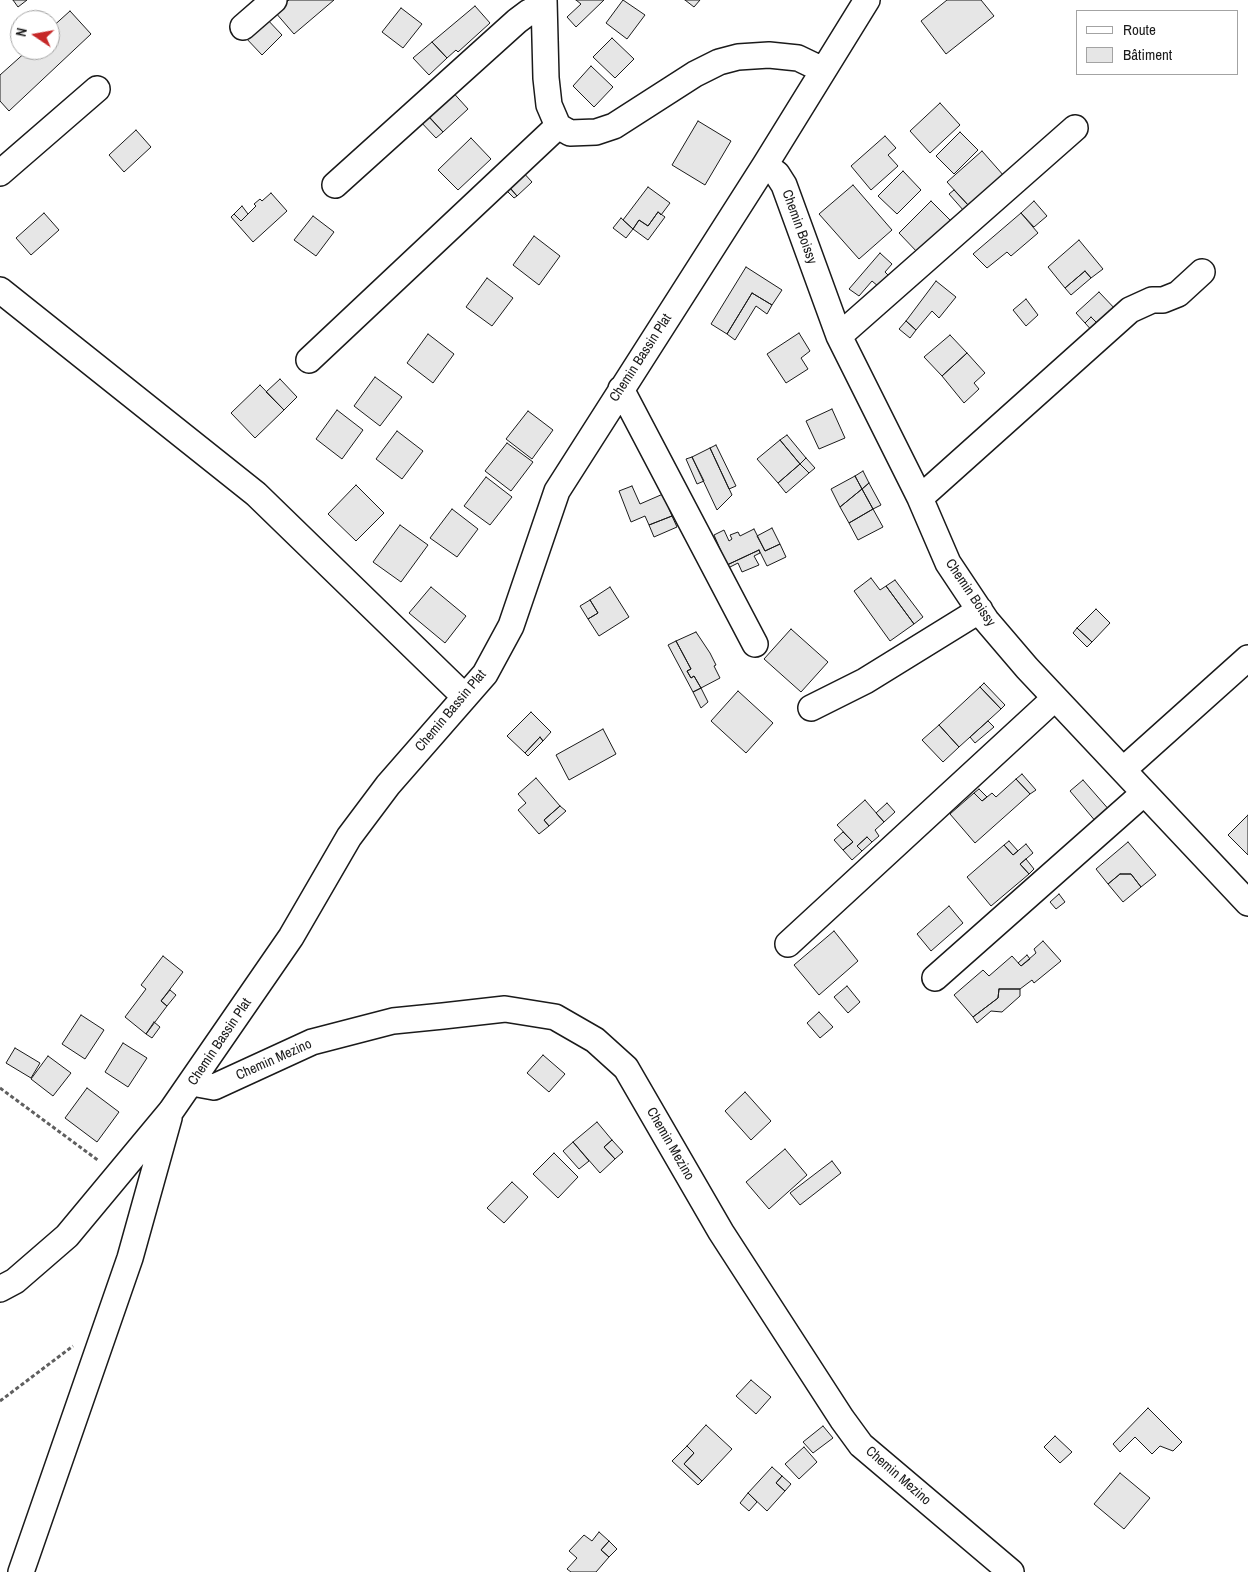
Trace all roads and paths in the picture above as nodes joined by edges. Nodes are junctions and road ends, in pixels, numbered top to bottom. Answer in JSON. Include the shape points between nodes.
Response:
{"nodes":[{"id":1,"x":274,"y":0,"type":"edge"},
{"id":2,"x":867,"y":0,"type":"edge"},
{"id":3,"x":544,"y":3,"type":"edge"},
{"id":4,"x":244,"y":27,"type":"dead end"},
{"id":5,"x":823,"y":70,"type":"junction"},
{"id":6,"x":97,"y":89,"type":"dead end"},
{"id":7,"x":558,"y":126,"type":"junction"},
{"id":8,"x":1075,"y":128,"type":"dead end"},
{"id":9,"x":765,"y":165,"type":"junction"},
{"id":10,"x":0,"y":173,"type":"edge"},
{"id":11,"x":335,"y":186,"type":"dead end"},
{"id":12,"x":1202,"y":272,"type":"dead end"},
{"id":13,"x":0,"y":290,"type":"edge"},
{"id":14,"x":839,"y":336,"type":"junction"},
{"id":15,"x":310,"y":360,"type":"dead end"},
{"id":16,"x":622,"y":388,"type":"junction"},
{"id":17,"x":920,"y":498,"type":"junction"},
{"id":18,"x":980,"y":610,"type":"junction"},
{"id":19,"x":755,"y":644,"type":"dead end"},
{"id":20,"x":1248,"y":658,"type":"edge"},
{"id":21,"x":465,"y":697,"type":"junction"},
{"id":22,"x":1055,"y":698,"type":"junction"},
{"id":23,"x":811,"y":708,"type":"dead end"},
{"id":24,"x":1123,"y":770,"type":"junction"},
{"id":25,"x":1144,"y":793,"type":"junction"},
{"id":26,"x":1248,"y":903,"type":"edge"},
{"id":27,"x":788,"y":944,"type":"dead end"},
{"id":28,"x":935,"y":978,"type":"dead end"},
{"id":29,"x":192,"y":1084,"type":"junction"},
{"id":30,"x":0,"y":1088,"type":"edge"},
{"id":31,"x":171,"y":1111,"type":"junction"},
{"id":32,"x":118,"y":1174,"type":"junction"},
{"id":33,"x":0,"y":1288,"type":"edge"},
{"id":34,"x":78,"y":1342,"type":"dead end"},
{"id":35,"x":0,"y":1401,"type":"edge"},
{"id":36,"x":21,"y":1572,"type":"edge"},
{"id":37,"x":1011,"y":1572,"type":"edge"}],
"edges":[{"from":1,"to":4,"type":"street"},
{"from":2,"to":5,"type":"street","name":"Chemin Bassin Plat"},
{"from":3,"to":7,"type":"street","via":[[549,105]]},
{"from":3,"to":11,"type":"street","via":[[517,21]]},
{"from":5,"to":7,"type":"street","via":[[798,58],[769,55],[738,57],[695,74],[614,126],[579,134]]},
{"from":5,"to":9,"type":"street","name":"Chemin Bassin Plat"},
{"from":6,"to":10,"type":"street"},
{"from":7,"to":15,"type":"street"},
{"from":8,"to":14,"type":"street"},
{"from":9,"to":14,"type":"street","name":"Chemin Boissy","via":[[777,174],[784,185]]},
{"from":9,"to":16,"type":"street","name":"Chemin Bassin Plat"},
{"from":12,"to":17,"type":"street","via":[[1178,294],[1152,300],[1130,310]]},
{"from":13,"to":21,"type":"street","via":[[256,494]]},
{"from":14,"to":17,"type":"street","name":"Chemin Boissy"},
{"from":16,"to":19,"type":"street"},
{"from":16,"to":21,"type":"street","name":"Chemin Bassin Plat","via":[[557,491],[511,626],[485,674]]},
{"from":17,"to":18,"type":"street","name":"Chemin Boissy","via":[[948,563]]},
{"from":18,"to":22,"type":"street","name":"Chemin Boissy"},
{"from":18,"to":23,"type":"street","via":[[864,681]]},
{"from":20,"to":24,"type":"street"},
{"from":21,"to":29,"type":"street","name":"Chemin Bassin Plat","via":[[388,785],[349,837],[291,937]]},
{"from":22,"to":24,"type":"street","name":"Chemin Boissy"},
{"from":22,"to":27,"type":"street"},
{"from":24,"to":25,"type":"street","name":"Chemin Boissy"},
{"from":25,"to":26,"type":"street","name":"Chemin Boissy"},
{"from":25,"to":28,"type":"street"},
{"from":29,"to":31,"type":"street","name":"Chemin Bassin Plat"},
{"from":29,"to":37,"type":"street","name":"Chemin Mezino","via":[[214,1087],[312,1042],[393,1021],[505,1009],[555,1017],[595,1040],[626,1068],[721,1232],[861,1445]]},
{"from":30,"to":32,"type":"path"},
{"from":31,"to":32,"type":"street","name":"Chemin Bassin Plat"},
{"from":31,"to":36,"type":"street","via":[[130,1258]]},
{"from":32,"to":33,"type":"street","name":"Chemin Bassin Plat","via":[[67,1236],[15,1281]]},
{"from":34,"to":35,"type":"path"}]}
